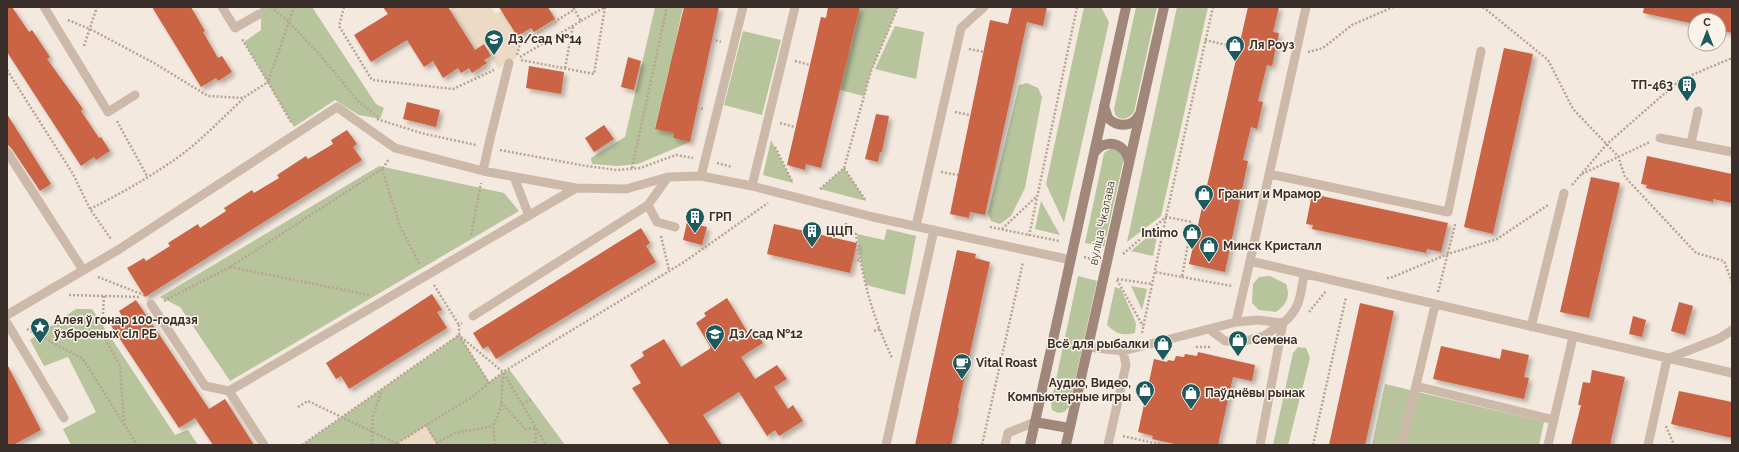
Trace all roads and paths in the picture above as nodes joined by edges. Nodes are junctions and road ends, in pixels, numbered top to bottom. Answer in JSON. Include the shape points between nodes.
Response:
{"nodes":[{"id":1,"x":96,"y":7,"type":"edge"},
{"id":2,"x":222,"y":7,"type":"edge"},
{"id":3,"x":271,"y":7,"type":"edge"},
{"id":4,"x":294,"y":7,"type":"edge"},
{"id":5,"x":344,"y":7,"type":"edge"},
{"id":6,"x":605,"y":7,"type":"edge"},
{"id":7,"x":667,"y":7,"type":"edge"},
{"id":8,"x":743,"y":7,"type":"edge"},
{"id":9,"x":795,"y":7,"type":"edge"},
{"id":10,"x":898,"y":7,"type":"edge"},
{"id":11,"x":984,"y":7,"type":"edge"},
{"id":12,"x":1077,"y":7,"type":"edge"},
{"id":13,"x":1126,"y":7,"type":"edge"},
{"id":14,"x":1164,"y":7,"type":"edge"},
{"id":15,"x":1213,"y":7,"type":"edge"},
{"id":16,"x":1306,"y":7,"type":"edge"},
{"id":17,"x":1393,"y":7,"type":"edge"},
{"id":18,"x":1483,"y":7,"type":"edge"},
{"id":19,"x":574,"y":8,"type":"edge"},
{"id":20,"x":45,"y":9,"type":"edge"},
{"id":21,"x":259,"y":14,"type":"dead end"},
{"id":22,"x":581,"y":21,"type":"junction"},
{"id":23,"x":289,"y":22,"type":"junction"},
{"id":24,"x":573,"y":25,"type":"junction"},
{"id":25,"x":236,"y":28,"type":"junction"},
{"id":26,"x":90,"y":29,"type":"junction"},
{"id":27,"x":712,"y":39,"type":"dead end"},
{"id":28,"x":1205,"y":40,"type":"junction"},
{"id":29,"x":725,"y":42,"type":"dead end"},
{"id":30,"x":1238,"y":48,"type":"dead end"},
{"id":31,"x":1482,"y":51,"type":"dead end"},
{"id":32,"x":1295,"y":56,"type":"junction"},
{"id":33,"x":1732,"y":58,"type":"edge"},
{"id":34,"x":790,"y":60,"type":"dead end"},
{"id":35,"x":513,"y":61,"type":"junction"},
{"id":36,"x":77,"y":63,"type":"junction"},
{"id":37,"x":810,"y":65,"type":"dead end"},
{"id":38,"x":565,"y":68,"type":"junction"},
{"id":39,"x":7,"y":70,"type":"edge"},
{"id":40,"x":268,"y":82,"type":"junction"},
{"id":41,"x":134,"y":96,"type":"dead end"},
{"id":42,"x":243,"y":98,"type":"junction"},
{"id":43,"x":1104,"y":106,"type":"junction"},
{"id":44,"x":112,"y":110,"type":"junction"},
{"id":45,"x":1698,"y":111,"type":"dead end"},
{"id":46,"x":1140,"y":113,"type":"junction"},
{"id":47,"x":380,"y":118,"type":"junction"},
{"id":48,"x":356,"y":120,"type":"junction"},
{"id":49,"x":775,"y":122,"type":"dead end"},
{"id":50,"x":795,"y":127,"type":"dead end"},
{"id":51,"x":297,"y":133,"type":"junction"},
{"id":52,"x":1660,"y":138,"type":"joint"},
{"id":53,"x":1692,"y":143,"type":"junction"},
{"id":54,"x":1606,"y":144,"type":"junction"},
{"id":55,"x":774,"y":146,"type":"dead end"},
{"id":56,"x":395,"y":148,"type":"junction"},
{"id":57,"x":488,"y":148,"type":"junction"},
{"id":58,"x":7,"y":152,"type":"edge"},
{"id":59,"x":1732,"y":152,"type":"edge"},
{"id":60,"x":1094,"y":153,"type":"junction"},
{"id":61,"x":1618,"y":156,"type":"junction"},
{"id":62,"x":705,"y":160,"type":"junction"},
{"id":63,"x":1129,"y":162,"type":"junction"},
{"id":64,"x":632,"y":168,"type":"junction"},
{"id":65,"x":844,"y":168,"type":"junction"},
{"id":66,"x":382,"y":169,"type":"junction"},
{"id":67,"x":929,"y":169,"type":"junction"},
{"id":68,"x":483,"y":171,"type":"junction"},
{"id":69,"x":755,"y":173,"type":"junction"},
{"id":70,"x":1268,"y":174,"type":"junction"},
{"id":71,"x":958,"y":175,"type":"dead end"},
{"id":72,"x":147,"y":176,"type":"junction"},
{"id":73,"x":701,"y":176,"type":"junction"},
{"id":74,"x":1580,"y":176,"type":"junction"},
{"id":75,"x":514,"y":177,"type":"junction"},
{"id":76,"x":668,"y":177,"type":"junction"},
{"id":77,"x":788,"y":181,"type":"dead end"},
{"id":78,"x":793,"y":183,"type":"junction"},
{"id":79,"x":800,"y":184,"type":"dead end"},
{"id":80,"x":752,"y":186,"type":"junction"},
{"id":81,"x":576,"y":188,"type":"junction"},
{"id":82,"x":813,"y":188,"type":"dead end"},
{"id":83,"x":820,"y":190,"type":"junction"},
{"id":84,"x":827,"y":191,"type":"dead end"},
{"id":85,"x":782,"y":194,"type":"junction"},
{"id":86,"x":1564,"y":194,"type":"joint"},
{"id":87,"x":1037,"y":196,"type":"junction"},
{"id":88,"x":862,"y":200,"type":"dead end"},
{"id":89,"x":866,"y":201,"type":"junction"},
{"id":90,"x":871,"y":202,"type":"dead end"},
{"id":91,"x":648,"y":205,"type":"junction"},
{"id":92,"x":90,"y":209,"type":"junction"},
{"id":93,"x":846,"y":210,"type":"junction"},
{"id":94,"x":1448,"y":212,"type":"junction"},
{"id":95,"x":529,"y":216,"type":"junction"},
{"id":96,"x":1166,"y":217,"type":"junction"},
{"id":97,"x":657,"y":222,"type":"junction"},
{"id":98,"x":916,"y":226,"type":"junction"},
{"id":99,"x":675,"y":227,"type":"dead end"},
{"id":100,"x":987,"y":227,"type":"dead end"},
{"id":101,"x":934,"y":230,"type":"junction"},
{"id":102,"x":1002,"y":230,"type":"junction"},
{"id":103,"x":1029,"y":234,"type":"junction"},
{"id":104,"x":1058,"y":241,"type":"dead end"},
{"id":105,"x":118,"y":250,"type":"junction"},
{"id":106,"x":1026,"y":250,"type":"junction"},
{"id":107,"x":468,"y":251,"type":"junction"},
{"id":108,"x":1083,"y":252,"type":"dead end"},
{"id":109,"x":853,"y":260,"type":"dead end"},
{"id":110,"x":859,"y":260,"type":"junction"},
{"id":111,"x":1071,"y":260,"type":"junction"},
{"id":112,"x":1121,"y":260,"type":"dead end"},
{"id":113,"x":1250,"y":261,"type":"junction"},
{"id":114,"x":1090,"y":266,"type":"dead end"},
{"id":115,"x":230,"y":267,"type":"junction"},
{"id":116,"x":83,"y":270,"type":"junction"},
{"id":117,"x":670,"y":270,"type":"junction"},
{"id":118,"x":1118,"y":272,"type":"dead end"},
{"id":119,"x":1154,"y":272,"type":"junction"},
{"id":120,"x":1304,"y":274,"type":"junction"},
{"id":121,"x":426,"y":276,"type":"junction"},
{"id":122,"x":1182,"y":277,"type":"junction"},
{"id":123,"x":1116,"y":278,"type":"junction"},
{"id":124,"x":1732,"y":282,"type":"edge"},
{"id":125,"x":1152,"y":284,"type":"junction"},
{"id":126,"x":1348,"y":284,"type":"junction"},
{"id":127,"x":1244,"y":288,"type":"junction"},
{"id":128,"x":66,"y":294,"type":"dead end"},
{"id":129,"x":104,"y":296,"type":"junction"},
{"id":130,"x":387,"y":299,"type":"junction"},
{"id":131,"x":154,"y":302,"type":"joint"},
{"id":132,"x":1435,"y":305,"type":"junction"},
{"id":133,"x":7,"y":315,"type":"edge"},
{"id":134,"x":473,"y":316,"type":"joint"},
{"id":135,"x":1258,"y":320,"type":"junction"},
{"id":136,"x":1236,"y":322,"type":"junction"},
{"id":137,"x":7,"y":323,"type":"edge"},
{"id":138,"x":1283,"y":323,"type":"junction"},
{"id":139,"x":459,"y":325,"type":"junction"},
{"id":140,"x":21,"y":326,"type":"dead end"},
{"id":141,"x":1143,"y":327,"type":"junction"},
{"id":142,"x":1531,"y":327,"type":"junction"},
{"id":143,"x":880,"y":329,"type":"junction"},
{"id":144,"x":1208,"y":329,"type":"junction"},
{"id":145,"x":1732,"y":330,"type":"edge"},
{"id":146,"x":874,"y":331,"type":"dead end"},
{"id":147,"x":459,"y":335,"type":"junction"},
{"id":148,"x":1264,"y":336,"type":"junction"},
{"id":149,"x":1573,"y":337,"type":"junction"},
{"id":150,"x":1088,"y":347,"type":"junction"},
{"id":151,"x":1139,"y":347,"type":"junction"},
{"id":152,"x":1123,"y":351,"type":"junction"},
{"id":153,"x":1666,"y":359,"type":"junction"},
{"id":154,"x":503,"y":372,"type":"junction"},
{"id":155,"x":1732,"y":373,"type":"edge"},
{"id":156,"x":902,"y":377,"type":"junction"},
{"id":157,"x":489,"y":383,"type":"junction"},
{"id":158,"x":1416,"y":386,"type":"junction"},
{"id":159,"x":382,"y":390,"type":"junction"},
{"id":160,"x":229,"y":391,"type":"junction"},
{"id":161,"x":532,"y":398,"type":"dead end"},
{"id":162,"x":501,"y":402,"type":"junction"},
{"id":163,"x":522,"y":404,"type":"junction"},
{"id":164,"x":298,"y":407,"type":"dead end"},
{"id":165,"x":64,"y":418,"type":"dead end"},
{"id":166,"x":343,"y":418,"type":"junction"},
{"id":167,"x":1554,"y":420,"type":"junction"},
{"id":168,"x":1035,"y":422,"type":"junction"},
{"id":169,"x":124,"y":423,"type":"junction"},
{"id":170,"x":426,"y":425,"type":"junction"},
{"id":171,"x":493,"y":426,"type":"junction"},
{"id":172,"x":536,"y":428,"type":"junction"},
{"id":173,"x":1069,"y":428,"type":"junction"},
{"id":174,"x":372,"y":432,"type":"junction"},
{"id":175,"x":1120,"y":440,"type":"dead end"},
{"id":176,"x":395,"y":444,"type":"edge"},
{"id":177,"x":437,"y":444,"type":"edge"},
{"id":178,"x":137,"y":445,"type":"edge"},
{"id":179,"x":264,"y":445,"type":"edge"},
{"id":180,"x":302,"y":445,"type":"edge"},
{"id":181,"x":372,"y":445,"type":"edge"},
{"id":182,"x":400,"y":445,"type":"edge"},
{"id":183,"x":496,"y":445,"type":"edge"},
{"id":184,"x":535,"y":445,"type":"edge"},
{"id":185,"x":546,"y":445,"type":"edge"},
{"id":186,"x":886,"y":445,"type":"edge"},
{"id":187,"x":982,"y":445,"type":"edge"},
{"id":188,"x":1005,"y":445,"type":"edge"},
{"id":189,"x":1030,"y":445,"type":"edge"},
{"id":190,"x":1066,"y":445,"type":"edge"},
{"id":191,"x":1108,"y":445,"type":"edge"},
{"id":192,"x":1162,"y":445,"type":"edge"},
{"id":193,"x":1260,"y":445,"type":"edge"},
{"id":194,"x":1313,"y":445,"type":"edge"},
{"id":195,"x":1402,"y":445,"type":"edge"},
{"id":196,"x":1548,"y":445,"type":"edge"},
{"id":197,"x":1648,"y":445,"type":"edge"}],
"edges":[{"from":1,"to":26,"type":"path"},
{"from":2,"to":25,"type":"lane"},
{"from":3,"to":23,"type":"path"},
{"from":4,"to":23,"type":"path"},
{"from":5,"to":35,"type":"path","via":[[339,26],[372,80],[453,89]]},
{"from":6,"to":22,"type":"path"},
{"from":6,"to":38,"type":"path","via":[[594,74]]},
{"from":7,"to":64,"type":"path"},
{"from":8,"to":62,"type":"lane"},
{"from":9,"to":69,"type":"lane"},
{"from":10,"to":65,"type":"path","via":[[870,71]]},
{"from":11,"to":67,"type":"lane","via":[[961,28]]},
{"from":12,"to":87,"type":"path"},
{"from":13,"to":43,"type":"main road","name":"вуліца Чкалава"},
{"from":14,"to":46,"type":"main road","name":"вуліца Чкалава"},
{"from":15,"to":28,"type":"path"},
{"from":16,"to":32,"type":"lane"},
{"from":17,"to":32,"type":"path","via":[[1352,25],[1324,48]]},
{"from":18,"to":54,"type":"path","via":[[1548,60],[1573,109]]},
{"from":19,"to":22,"type":"path"},
{"from":19,"to":35,"type":"path","via":[[520,44]]},
{"from":20,"to":26,"type":"path"},
{"from":20,"to":36,"type":"lane"},
{"from":21,"to":25,"type":"lane"},
{"from":22,"to":24,"type":"path"},
{"from":23,"to":40,"type":"path"},
{"from":23,"to":47,"type":"path","via":[[358,101]]},
{"from":24,"to":35,"type":"path"},
{"from":24,"to":38,"type":"path"},
{"from":25,"to":40,"type":"path"},
{"from":26,"to":36,"type":"path"},
{"from":26,"to":42,"type":"path","via":[[154,63],[208,96]]},
{"from":27,"to":29,"type":"path"},
{"from":28,"to":30,"type":"path"},
{"from":28,"to":96,"type":"path"},
{"from":31,"to":94,"type":"lane"},
{"from":32,"to":70,"type":"lane"},
{"from":33,"to":54,"type":"path","via":[[1680,80]]},
{"from":34,"to":37,"type":"path"},
{"from":35,"to":38,"type":"path"},
{"from":35,"to":57,"type":"lane"},
{"from":36,"to":44,"type":"lane","via":[[108,112]]},
{"from":39,"to":92,"type":"path","via":[[73,174]]},
{"from":40,"to":42,"type":"path"},
{"from":40,"to":51,"type":"path"},
{"from":41,"to":44,"type":"lane"},
{"from":42,"to":72,"type":"path","via":[[177,158]]},
{"from":43,"to":46,"type":"main road","via":[[1108,118],[1118,125],[1131,123]]},
{"from":43,"to":60,"type":"main road","name":"вуліца Чкалава"},
{"from":44,"to":72,"type":"path"},
{"from":45,"to":53,"type":"lane"},
{"from":46,"to":63,"type":"main road","name":"вуліца Чкалава"},
{"from":47,"to":48,"type":"path"},
{"from":47,"to":57,"type":"path","via":[[421,133]]},
{"from":48,"to":51,"type":"lane","via":[[337,107]]},
{"from":48,"to":56,"type":"lane"},
{"from":49,"to":50,"type":"path"},
{"from":51,"to":105,"type":"lane"},
{"from":52,"to":53,"type":"lane"},
{"from":52,"to":61,"type":"path"},
{"from":53,"to":59,"type":"lane"},
{"from":54,"to":61,"type":"path"},
{"from":54,"to":74,"type":"path"},
{"from":55,"to":78,"type":"path"},
{"from":56,"to":66,"type":"path"},
{"from":56,"to":68,"type":"lane"},
{"from":57,"to":64,"type":"path","via":[[586,166],[618,170]]},
{"from":57,"to":68,"type":"lane"},
{"from":58,"to":116,"type":"lane"},
{"from":60,"to":63,"type":"main road","via":[[1106,144],[1116,144],[1125,151]]},
{"from":60,"to":111,"type":"main road","name":"вуліца Чкалава"},
{"from":61,"to":74,"type":"path"},
{"from":61,"to":124,"type":"path","via":[[1625,177],[1696,253],[1724,261]]},
{"from":62,"to":64,"type":"path","via":[[676,155],[640,168]]},
{"from":62,"to":69,"type":"path"},
{"from":62,"to":73,"type":"lane"},
{"from":63,"to":150,"type":"main road","name":"вуліца Чкалава"},
{"from":65,"to":83,"type":"path"},
{"from":65,"to":89,"type":"path"},
{"from":66,"to":115,"type":"path"},
{"from":66,"to":121,"type":"path","via":[[400,226]]},
{"from":67,"to":71,"type":"path"},
{"from":67,"to":98,"type":"lane"},
{"from":68,"to":75,"type":"lane"},
{"from":68,"to":107,"type":"path"},
{"from":69,"to":80,"type":"lane"},
{"from":70,"to":94,"type":"lane"},
{"from":70,"to":113,"type":"lane"},
{"from":72,"to":92,"type":"path"},
{"from":73,"to":76,"type":"lane"},
{"from":73,"to":80,"type":"lane"},
{"from":74,"to":86,"type":"path"},
{"from":75,"to":81,"type":"lane"},
{"from":75,"to":95,"type":"lane"},
{"from":76,"to":81,"type":"lane","via":[[626,189]]},
{"from":76,"to":91,"type":"lane"},
{"from":77,"to":78,"type":"path"},
{"from":78,"to":79,"type":"path"},
{"from":80,"to":85,"type":"lane"},
{"from":81,"to":95,"type":"lane"},
{"from":82,"to":83,"type":"path"},
{"from":83,"to":84,"type":"path"},
{"from":85,"to":93,"type":"lane"},
{"from":85,"to":117,"type":"path"},
{"from":86,"to":142,"type":"lane"},
{"from":87,"to":102,"type":"path"},
{"from":87,"to":103,"type":"path"},
{"from":88,"to":89,"type":"path"},
{"from":89,"to":90,"type":"path"},
{"from":91,"to":97,"type":"lane"},
{"from":91,"to":134,"type":"lane"},
{"from":92,"to":105,"type":"path"},
{"from":93,"to":98,"type":"lane"},
{"from":93,"to":110,"type":"path","via":[[846,229],[856,234]]},
{"from":94,"to":132,"type":"path","via":[[1455,225]]},
{"from":95,"to":107,"type":"lane"},
{"from":96,"to":112,"type":"path","via":[[1123,254]]},
{"from":96,"to":119,"type":"path"},
{"from":96,"to":122,"type":"path","via":[[1192,222]]},
{"from":97,"to":99,"type":"lane"},
{"from":97,"to":117,"type":"path"},
{"from":98,"to":101,"type":"lane"},
{"from":100,"to":102,"type":"path"},
{"from":101,"to":106,"type":"lane"},
{"from":101,"to":156,"type":"lane"},
{"from":102,"to":103,"type":"path"},
{"from":103,"to":104,"type":"path"},
{"from":103,"to":106,"type":"path"},
{"from":105,"to":116,"type":"lane"},
{"from":106,"to":111,"type":"lane"},
{"from":106,"to":187,"type":"path"},
{"from":107,"to":121,"type":"lane"},
{"from":108,"to":114,"type":"path","via":[[1082,257],[1092,259]]},
{"from":109,"to":110,"type":"path"},
{"from":110,"to":143,"type":"path","via":[[871,308]]},
{"from":111,"to":168,"type":"main road","name":"вуліца Чкалава"},
{"from":113,"to":120,"type":"lane"},
{"from":113,"to":127,"type":"lane"},
{"from":115,"to":130,"type":"path"},
{"from":115,"to":131,"type":"path","via":[[163,301]]},
{"from":116,"to":129,"type":"path","via":[[147,297]]},
{"from":116,"to":133,"type":"lane"},
{"from":117,"to":154,"type":"path"},
{"from":118,"to":123,"type":"path"},
{"from":119,"to":122,"type":"path"},
{"from":119,"to":125,"type":"path"},
{"from":120,"to":126,"type":"lane"},
{"from":120,"to":138,"type":"lane","via":[[1294,314]]},
{"from":121,"to":130,"type":"lane"},
{"from":121,"to":139,"type":"path"},
{"from":122,"to":127,"type":"path"},
{"from":123,"to":125,"type":"path"},
{"from":123,"to":141,"type":"path"},
{"from":125,"to":141,"type":"path"},
{"from":126,"to":132,"type":"lane"},
{"from":126,"to":194,"type":"path"},
{"from":127,"to":136,"type":"lane"},
{"from":128,"to":129,"type":"path"},
{"from":129,"to":169,"type":"path","via":[[102,333],[120,366]]},
{"from":130,"to":160,"type":"lane"},
{"from":131,"to":160,"type":"lane","via":[[205,386]]},
{"from":132,"to":142,"type":"lane"},
{"from":132,"to":158,"type":"lane"},
{"from":134,"to":139,"type":"path"},
{"from":135,"to":136,"type":"lane"},
{"from":135,"to":138,"type":"lane"},
{"from":135,"to":148,"type":"lane"},
{"from":136,"to":144,"type":"lane"},
{"from":137,"to":165,"type":"lane"},
{"from":138,"to":148,"type":"lane"},
{"from":138,"to":193,"type":"lane"},
{"from":139,"to":147,"type":"path"},
{"from":140,"to":169,"type":"path","via":[[83,359]]},
{"from":141,"to":151,"type":"path"},
{"from":142,"to":149,"type":"lane"},
{"from":143,"to":146,"type":"path"},
{"from":143,"to":156,"type":"path"},
{"from":144,"to":148,"type":"lane","via":[[1225,341],[1244,341]]},
{"from":144,"to":151,"type":"lane"},
{"from":145,"to":153,"type":"lane","via":[[1720,338]]},
{"from":147,"to":154,"type":"path"},
{"from":147,"to":157,"type":"path"},
{"from":147,"to":159,"type":"path"},
{"from":149,"to":153,"type":"lane"},
{"from":149,"to":167,"type":"lane"},
{"from":150,"to":152,"type":"lane"},
{"from":150,"to":173,"type":"main road","name":"вуліца Чкалава"},
{"from":151,"to":152,"type":"lane"},
{"from":152,"to":191,"type":"lane","via":[[1126,366]]},
{"from":153,"to":155,"type":"lane"},
{"from":153,"to":197,"type":"lane"},
{"from":154,"to":157,"type":"path"},
{"from":154,"to":162,"type":"path"},
{"from":154,"to":163,"type":"path"},
{"from":156,"to":186,"type":"lane"},
{"from":157,"to":170,"type":"path","via":[[472,397]]},
{"from":158,"to":167,"type":"lane"},
{"from":158,"to":195,"type":"lane"},
{"from":159,"to":166,"type":"path"},
{"from":159,"to":174,"type":"path","via":[[373,416]]},
{"from":160,"to":179,"type":"lane"},
{"from":161,"to":163,"type":"path"},
{"from":162,"to":171,"type":"path"},
{"from":162,"to":172,"type":"path","via":[[525,429]]},
{"from":163,"to":172,"type":"path"},
{"from":164,"to":166,"type":"path","via":[[308,401]]},
{"from":166,"to":174,"type":"path"},
{"from":166,"to":180,"type":"path"},
{"from":167,"to":196,"type":"lane"},
{"from":168,"to":173,"type":"main road"},
{"from":168,"to":188,"type":"lane","via":[[1008,433]]},
{"from":168,"to":189,"type":"main road","name":"вуліца Чкалава"},
{"from":169,"to":178,"type":"path"},
{"from":170,"to":176,"type":"path"},
{"from":170,"to":177,"type":"path"},
{"from":171,"to":177,"type":"path","via":[[455,433]]},
{"from":171,"to":183,"type":"path"},
{"from":172,"to":184,"type":"path"},
{"from":172,"to":185,"type":"path"},
{"from":173,"to":190,"type":"main road","name":"вуліца Чкалава"},
{"from":174,"to":176,"type":"path"},
{"from":174,"to":181,"type":"path"},
{"from":175,"to":192,"type":"path","via":[[1121,435]]},
{"from":176,"to":182,"type":"path"}]}
